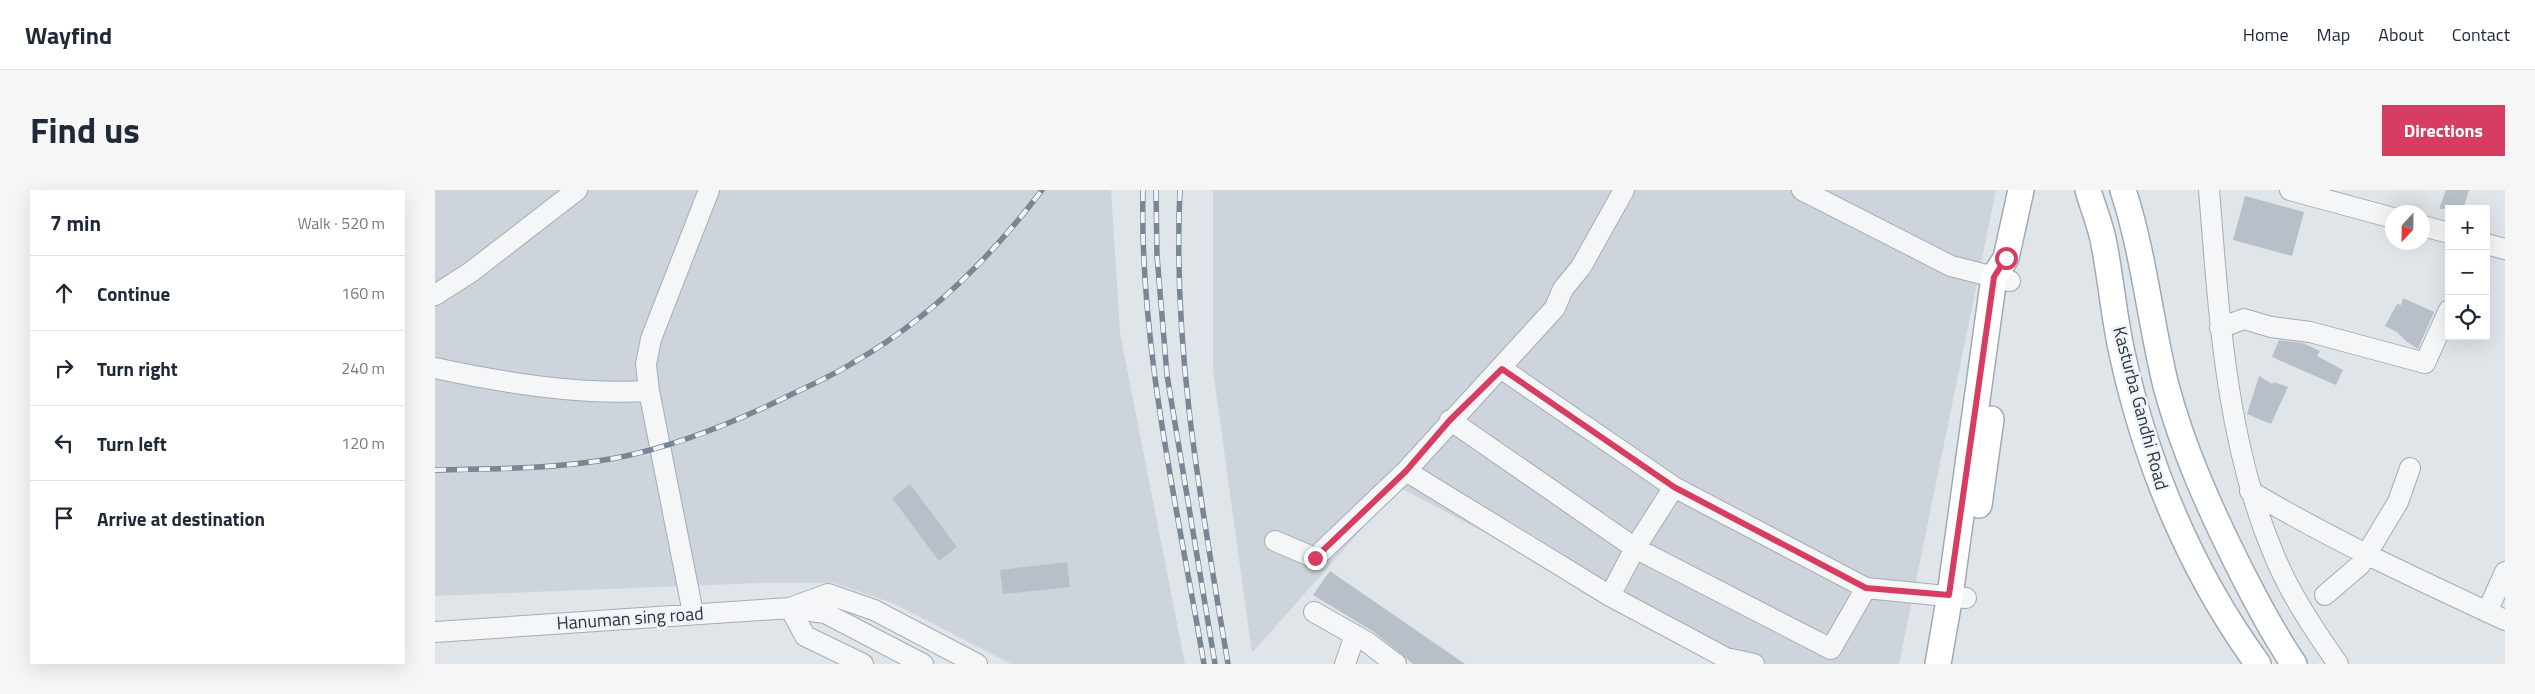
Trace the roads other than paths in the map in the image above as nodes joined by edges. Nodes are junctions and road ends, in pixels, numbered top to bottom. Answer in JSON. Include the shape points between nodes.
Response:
{"nodes":[{"id":1,"x":577,"y":190,"type":"edge"},
{"id":2,"x":709,"y":190,"type":"edge"},
{"id":3,"x":1624,"y":190,"type":"edge"},
{"id":4,"x":1802,"y":190,"type":"edge"},
{"id":5,"x":2021,"y":190,"type":"edge"},
{"id":6,"x":2088,"y":190,"type":"edge"},
{"id":7,"x":2209,"y":190,"type":"edge"},
{"id":8,"x":2290,"y":190,"type":"edge"},
{"id":9,"x":2130,"y":197,"type":"edge"},
{"id":10,"x":2385,"y":216,"type":"edge"},
{"id":11,"x":2430,"y":228,"type":"edge"},
{"id":12,"x":2445,"y":232,"type":"edge"},
{"id":13,"x":2490,"y":245,"type":"edge"},
{"id":14,"x":2505,"y":249,"type":"edge"},
{"id":15,"x":2003,"y":272,"type":"junction"},
{"id":16,"x":435,"y":295,"type":"edge"},
{"id":17,"x":2445,"y":319,"type":"edge"},
{"id":18,"x":2220,"y":328,"type":"junction"},
{"id":19,"x":435,"y":368,"type":"edge"},
{"id":20,"x":1502,"y":369,"type":"junction"},
{"id":21,"x":649,"y":390,"type":"junction"},
{"id":22,"x":1450,"y":420,"type":"junction"},
{"id":23,"x":2410,"y":468,"type":"dead end"},
{"id":24,"x":1406,"y":471,"type":"junction"},
{"id":25,"x":1674,"y":487,"type":"junction"},
{"id":26,"x":2250,"y":491,"type":"junction"},
{"id":27,"x":1275,"y":541,"type":"dead end"},
{"id":28,"x":1635,"y":548,"type":"junction"},
{"id":29,"x":2367,"y":554,"type":"junction"},
{"id":30,"x":2505,"y":572,"type":"edge"},
{"id":31,"x":1866,"y":588,"type":"junction"},
{"id":32,"x":2325,"y":595,"type":"dead end"},
{"id":33,"x":1610,"y":596,"type":"junction"},
{"id":34,"x":1958,"y":597,"type":"junction"},
{"id":35,"x":791,"y":608,"type":"junction"},
{"id":36,"x":1314,"y":612,"type":"dead end"},
{"id":37,"x":693,"y":613,"type":"junction"},
{"id":38,"x":2496,"y":616,"type":"edge"},
{"id":39,"x":435,"y":632,"type":"edge"},
{"id":40,"x":1355,"y":635,"type":"junction"},
{"id":41,"x":863,"y":664,"type":"edge"},
{"id":42,"x":923,"y":664,"type":"edge"},
{"id":43,"x":977,"y":664,"type":"edge"},
{"id":44,"x":1345,"y":664,"type":"edge"},
{"id":45,"x":1396,"y":664,"type":"edge"},
{"id":46,"x":1754,"y":664,"type":"edge"},
{"id":47,"x":1938,"y":664,"type":"edge"},
{"id":48,"x":1955,"y":664,"type":"edge"},
{"id":49,"x":2258,"y":664,"type":"edge"},
{"id":50,"x":2294,"y":664,"type":"edge"},
{"id":51,"x":2338,"y":664,"type":"edge"}],
"edges":[{"from":1,"to":16,"type":"street","via":[[471,272]]},
{"from":2,"to":21,"type":"street","via":[[651,339],[646,364]]},
{"from":3,"to":20,"type":"street","via":[[1581,267],[1563,289],[1555,308]]},
{"from":4,"to":15,"type":"street","via":[[1951,266]]},
{"from":5,"to":15,"type":"main road"},
{"from":6,"to":49,"type":"main road","name":"Kasturba Gandhi Road","via":[[2104,242],[2122,353],[2165,496],[2236,634]]},
{"from":7,"to":18,"type":"street"},
{"from":8,"to":10,"type":"street"},
{"from":9,"to":50,"type":"main road","name":"Kasturba Gandhi Road","via":[[2166,385],[2181,437],[2206,502],[2261,610]]},
{"from":11,"to":12,"type":"street"},
{"from":13,"to":14,"type":"street"},
{"from":15,"to":34,"type":"main road"},
{"from":17,"to":18,"type":"street","via":[[2425,363],[2310,332],[2271,327],[2244,319]]},
{"from":18,"to":26,"type":"street","via":[[2232,409]]},
{"from":19,"to":21,"type":"street","via":[[534,386],[597,391]]},
{"from":20,"to":22,"type":"street"},
{"from":20,"to":25,"type":"street"},
{"from":21,"to":37,"type":"street"},
{"from":22,"to":24,"type":"street"},
{"from":22,"to":28,"type":"street"},
{"from":23,"to":29,"type":"street","via":[[2398,502]]},
{"from":24,"to":27,"type":"street","via":[[1315,558]]},
{"from":24,"to":33,"type":"street"},
{"from":25,"to":28,"type":"street"},
{"from":25,"to":31,"type":"street"},
{"from":26,"to":29,"type":"street"},
{"from":26,"to":51,"type":"street","via":[[2272,551],[2305,616]]},
{"from":28,"to":31,"type":"street","via":[[1831,649]]},
{"from":28,"to":33,"type":"street"},
{"from":29,"to":32,"type":"street","via":[[2360,565]]},
{"from":29,"to":38,"type":"street"},
{"from":30,"to":38,"type":"street"},
{"from":31,"to":34,"type":"street"},
{"from":33,"to":46,"type":"street","via":[[1727,658]]},
{"from":34,"to":47,"type":"main road"},
{"from":34,"to":48,"type":"main road"},
{"from":35,"to":37,"type":"street","name":"Hanuman sing road"},
{"from":35,"to":41,"type":"street","via":[[805,636]]},
{"from":35,"to":42,"type":"street","name":"Hanuman sing road","via":[[825,613]]},
{"from":35,"to":43,"type":"street","via":[[828,594],[874,610]]},
{"from":36,"to":40,"type":"street"},
{"from":37,"to":39,"type":"street","name":"Hanuman sing road"},
{"from":40,"to":44,"type":"street"},
{"from":40,"to":45,"type":"street"}]}
